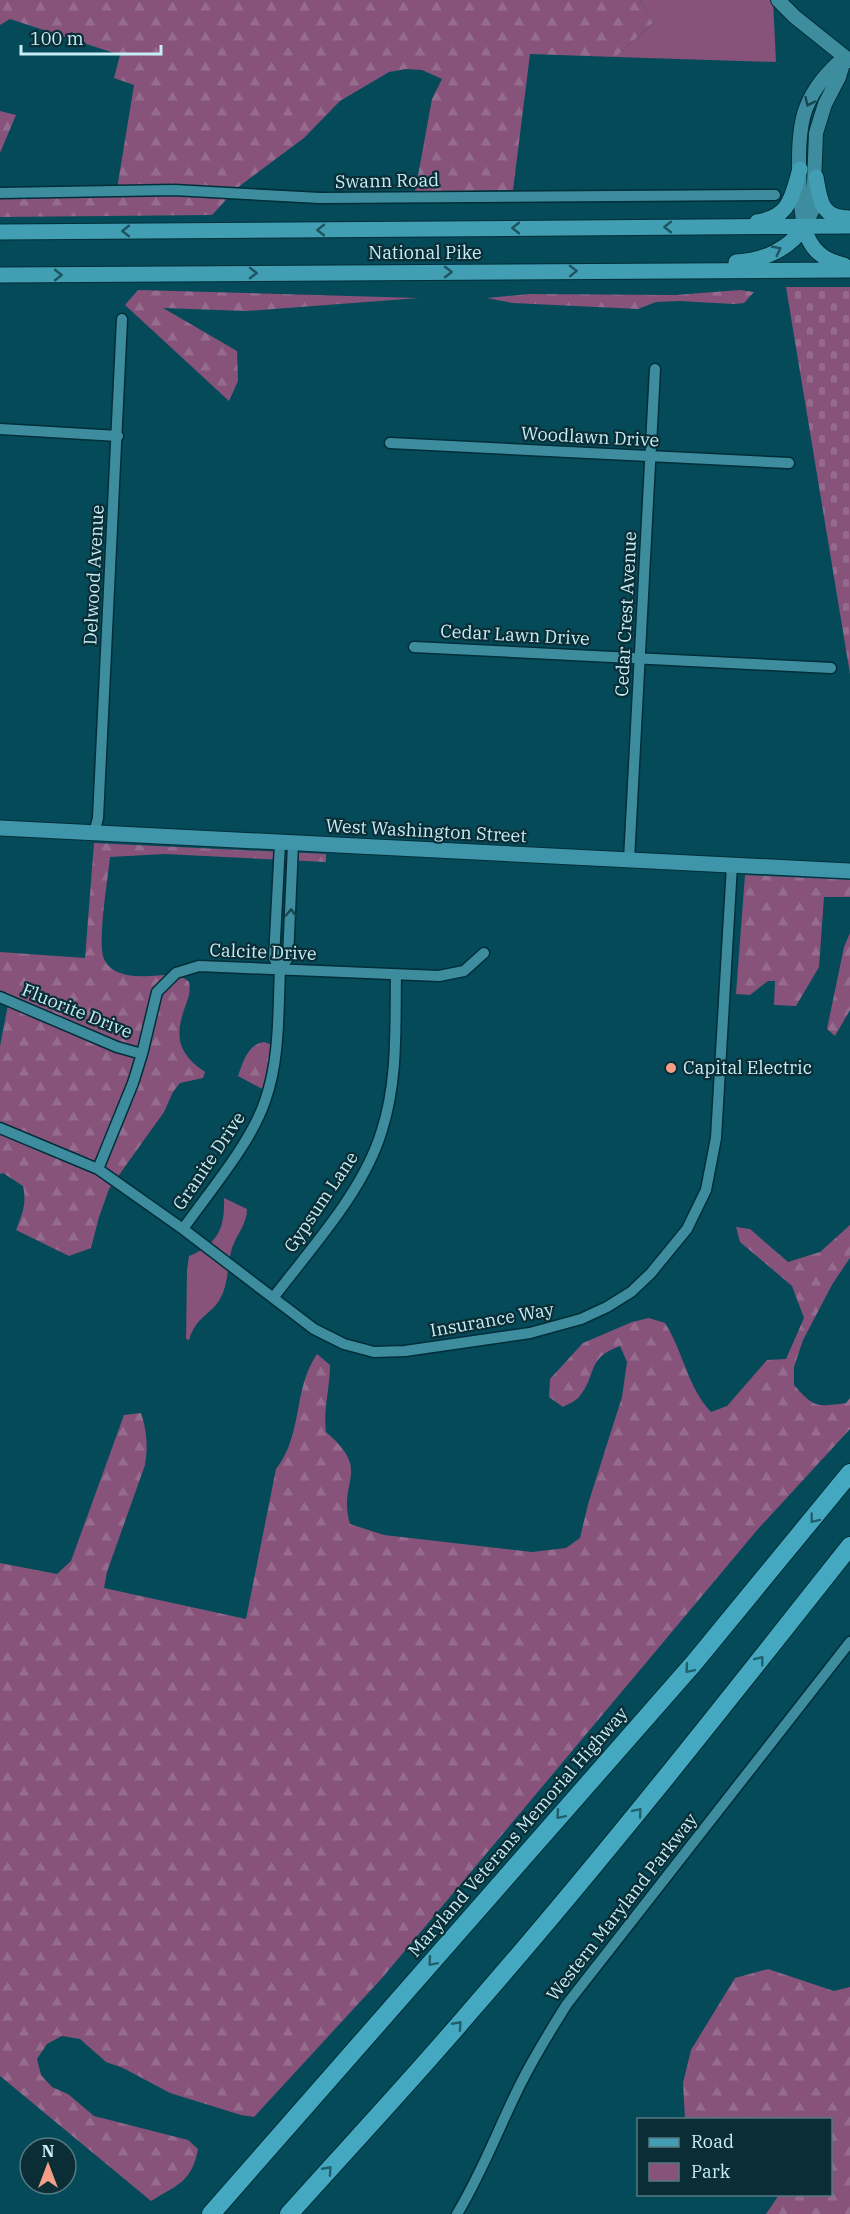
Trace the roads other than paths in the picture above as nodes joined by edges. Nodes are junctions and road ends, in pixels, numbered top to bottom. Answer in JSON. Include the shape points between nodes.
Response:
{"nodes":[{"id":1,"x":778,"y":0,"type":"edge"},
{"id":2,"x":848,"y":59,"type":"edge"},
{"id":3,"x":850,"y":82,"type":"edge"},
{"id":4,"x":833,"y":90,"type":"junction"},
{"id":5,"x":800,"y":169,"type":"junction"},
{"id":6,"x":816,"y":177,"type":"junction"},
{"id":7,"x":0,"y":193,"type":"edge"},
{"id":8,"x":775,"y":195,"type":"dead end"},
{"id":9,"x":850,"y":218,"type":"edge"},
{"id":10,"x":850,"y":226,"type":"edge"},
{"id":11,"x":727,"y":227,"type":"junction"},
{"id":12,"x":804,"y":227,"type":"junction"},
{"id":13,"x":0,"y":232,"type":"edge"},
{"id":14,"x":850,"y":268,"type":"edge"},
{"id":15,"x":618,"y":270,"type":"junction"},
{"id":16,"x":0,"y":275,"type":"edge"},
{"id":17,"x":123,"y":319,"type":"dead end"},
{"id":18,"x":655,"y":369,"type":"dead end"},
{"id":19,"x":0,"y":429,"type":"edge"},
{"id":20,"x":118,"y":436,"type":"junction"},
{"id":21,"x":390,"y":443,"type":"dead end"},
{"id":22,"x":650,"y":456,"type":"junction"},
{"id":23,"x":789,"y":463,"type":"dead end"},
{"id":24,"x":414,"y":647,"type":"dead end"},
{"id":25,"x":640,"y":658,"type":"junction"},
{"id":26,"x":831,"y":668,"type":"dead end"},
{"id":27,"x":0,"y":828,"type":"edge"},
{"id":28,"x":94,"y":833,"type":"junction"},
{"id":29,"x":287,"y":844,"type":"junction"},
{"id":30,"x":629,"y":860,"type":"junction"},
{"id":31,"x":732,"y":865,"type":"junction"},
{"id":32,"x":850,"y":871,"type":"edge"},
{"id":33,"x":484,"y":953,"type":"dead end"},
{"id":34,"x":280,"y":969,"type":"junction"},
{"id":35,"x":396,"y":975,"type":"junction"},
{"id":36,"x":0,"y":997,"type":"edge"},
{"id":37,"x":142,"y":1054,"type":"junction"},
{"id":38,"x":0,"y":1128,"type":"edge"},
{"id":39,"x":98,"y":1169,"type":"junction"},
{"id":40,"x":183,"y":1229,"type":"junction"},
{"id":41,"x":273,"y":1298,"type":"junction"},
{"id":42,"x":850,"y":1473,"type":"edge"},
{"id":43,"x":850,"y":1546,"type":"edge"},
{"id":44,"x":850,"y":1642,"type":"edge"},
{"id":45,"x":211,"y":2214,"type":"edge"},
{"id":46,"x":289,"y":2214,"type":"edge"},
{"id":47,"x":457,"y":2214,"type":"edge"}],
"edges":[{"from":1,"to":2,"type":"street"},
{"from":2,"to":4,"type":"street"},
{"from":2,"to":5,"type":"street","one_way":true,"via":[[821,80],[805,110]]},
{"from":3,"to":4,"type":"street"},
{"from":4,"to":6,"type":"street","via":[[816,133]]},
{"from":5,"to":11,"type":"main road","via":[[790,202],[779,215]]},
{"from":5,"to":12,"type":"street"},
{"from":6,"to":9,"type":"main road","via":[[824,208],[840,218]]},
{"from":6,"to":12,"type":"street","via":[[813,209]]},
{"from":7,"to":8,"type":"street","name":"Swann Road","via":[[174,190],[320,198]]},
{"from":10,"to":12,"type":"main road","name":"National Pike"},
{"from":11,"to":12,"type":"main road","name":"National Pike"},
{"from":11,"to":13,"type":"main road","name":"National Pike","one_way":true},
{"from":12,"to":14,"type":"main road","via":[[814,250],[824,259]]},
{"from":15,"to":12,"type":"main road","one_way":true,"via":[[627,264],[749,262],[796,239]]},
{"from":14,"to":15,"type":"main road","name":"National Pike"},
{"from":16,"to":15,"type":"main road","name":"National Pike","one_way":true},
{"from":17,"to":20,"type":"street","name":"Delwood Avenue"},
{"from":18,"to":22,"type":"street","name":"Cedar Crest Avenue"},
{"from":19,"to":20,"type":"street"},
{"from":20,"to":28,"type":"street","name":"Delwood Avenue","via":[[98,818]]},
{"from":21,"to":22,"type":"street","name":"Woodlawn Drive"},
{"from":22,"to":23,"type":"street","name":"Woodlawn Drive"},
{"from":22,"to":25,"type":"street","name":"Cedar Crest Avenue"},
{"from":24,"to":25,"type":"street","name":"Cedar Lawn Drive"},
{"from":25,"to":26,"type":"street","name":"Cedar Lawn Drive"},
{"from":25,"to":30,"type":"street","name":"Cedar Crest Avenue"},
{"from":27,"to":28,"type":"main road","name":"West Washington Street"},
{"from":28,"to":29,"type":"main road","name":"West Washington Street"},
{"from":29,"to":30,"type":"main road","name":"West Washington Street"},
{"from":29,"to":34,"type":"street","name":"Granite Drive","via":[[274,958]]},
{"from":30,"to":31,"type":"main road","name":"West Washington Street"},
{"from":31,"to":32,"type":"main road","name":"West Washington Street"},
{"from":31,"to":41,"type":"street","name":"Insurance Way","via":[[712,1161],[696,1213],[651,1273],[607,1307],[555,1328],[405,1351],[374,1352],[344,1344],[314,1329]]},
{"from":33,"to":35,"type":"street","name":"Calcite Drive","via":[[464,970],[449,976]]},
{"from":34,"to":35,"type":"street","name":"Calcite Drive"},
{"from":34,"to":37,"type":"street","name":"Calcite Drive","via":[[199,966],[176,973],[157,992]]},
{"from":34,"to":40,"type":"street","name":"Granite Drive","via":[[274,1069],[263,1107],[249,1135]]},
{"from":35,"to":41,"type":"street","name":"Gypsum Lane","via":[[394,1074],[376,1147],[351,1193]]},
{"from":36,"to":37,"type":"street","name":"Fluorite Drive"},
{"from":37,"to":39,"type":"street","name":"Calcite Drive"},
{"from":38,"to":39,"type":"street","name":"Insurance Way"},
{"from":39,"to":40,"type":"street","name":"Insurance Way"},
{"from":40,"to":41,"type":"street","name":"Insurance Way"},
{"from":42,"to":45,"type":"highway","name":"Maryland Veterans Memorial Highway","one_way":true,"via":[[694,1663]]},
{"from":46,"to":43,"type":"highway","one_way":true,"via":[[550,1918]]},
{"from":44,"to":47,"type":"street","name":"Western Maryland Parkway","via":[[567,2004],[519,2087],[487,2161]]}]}
